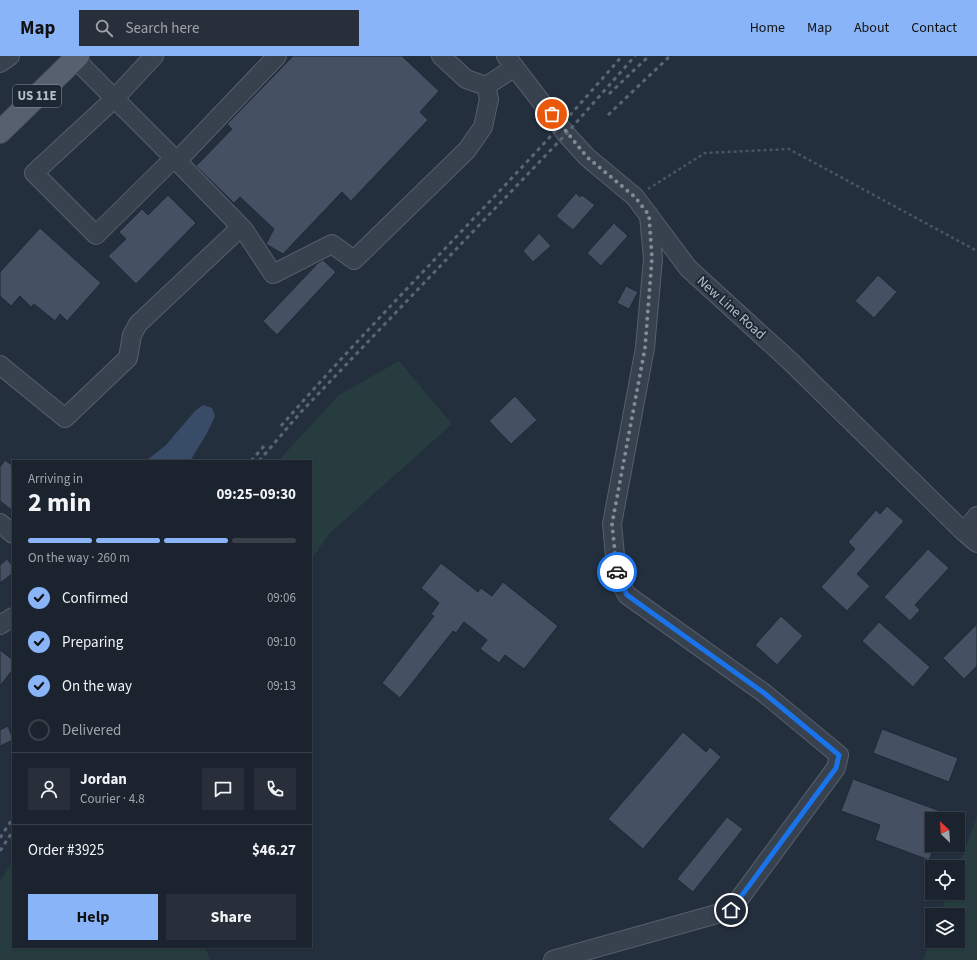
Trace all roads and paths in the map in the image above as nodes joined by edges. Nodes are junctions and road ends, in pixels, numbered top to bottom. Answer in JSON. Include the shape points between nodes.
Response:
{"nodes":[{"id":1,"x":10,"y":56,"type":"edge"},
{"id":2,"x":154,"y":56,"type":"edge"},
{"id":3,"x":277,"y":56,"type":"edge"},
{"id":4,"x":441,"y":56,"type":"edge"},
{"id":5,"x":75,"y":57,"type":"edge"},
{"id":6,"x":510,"y":61,"type":"edge"},
{"id":7,"x":0,"y":63,"type":"edge"},
{"id":8,"x":486,"y":86,"type":"junction"},
{"id":9,"x":114,"y":99,"type":"junction"},
{"id":10,"x":2,"y":127,"type":"edge"},
{"id":11,"x":176,"y":160,"type":"junction"},
{"id":12,"x":635,"y":197,"type":"junction"},
{"id":13,"x":649,"y":215,"type":"junction"},
{"id":14,"x":242,"y":227,"type":"junction"},
{"id":15,"x":977,"y":251,"type":"edge"},
{"id":16,"x":0,"y":365,"type":"edge"},
{"id":17,"x":977,"y":516,"type":"edge"},
{"id":18,"x":0,"y":523,"type":"edge"},
{"id":19,"x":12,"y":533,"type":"edge"},
{"id":20,"x":970,"y":537,"type":"edge"},
{"id":21,"x":12,"y":618,"type":"edge"},
{"id":22,"x":0,"y":625,"type":"edge"},
{"id":23,"x":553,"y":960,"type":"edge"}],
"edges":[{"from":1,"to":7,"type":"street"},
{"from":2,"to":9,"type":"street"},
{"from":3,"to":11,"type":"street"},
{"from":4,"to":8,"type":"street","via":[[466,79]]},
{"from":5,"to":9,"type":"street"},
{"from":5,"to":10,"type":"main road","number":"US 11E"},
{"from":6,"to":8,"type":"street"},
{"from":6,"to":12,"type":"street","name":"New Line Road","via":[[587,157]]},
{"from":8,"to":14,"type":"street","via":[[489,99],[482,127],[467,150],[354,260],[332,244],[273,274]]},
{"from":9,"to":11,"type":"street"},
{"from":9,"to":11,"type":"street","via":[[34,172],[96,235]]},
{"from":11,"to":14,"type":"street"},
{"from":12,"to":13,"type":"street","name":"New Line Road"},
{"from":12,"to":15,"type":"path","via":[[705,153],[789,149]]},
{"from":13,"to":20,"type":"street","name":"New Line Road","via":[[688,268],[791,362]]},
{"from":13,"to":23,"type":"street","via":[[652,258],[645,348],[612,524],[617,576],[627,595],[764,693],[839,755],[836,768],[731,910]]},
{"from":14,"to":16,"type":"street","via":[[138,324],[132,335],[128,358],[65,418]]},
{"from":17,"to":20,"type":"street"},
{"from":18,"to":19,"type":"street"},
{"from":21,"to":22,"type":"street"}]}
